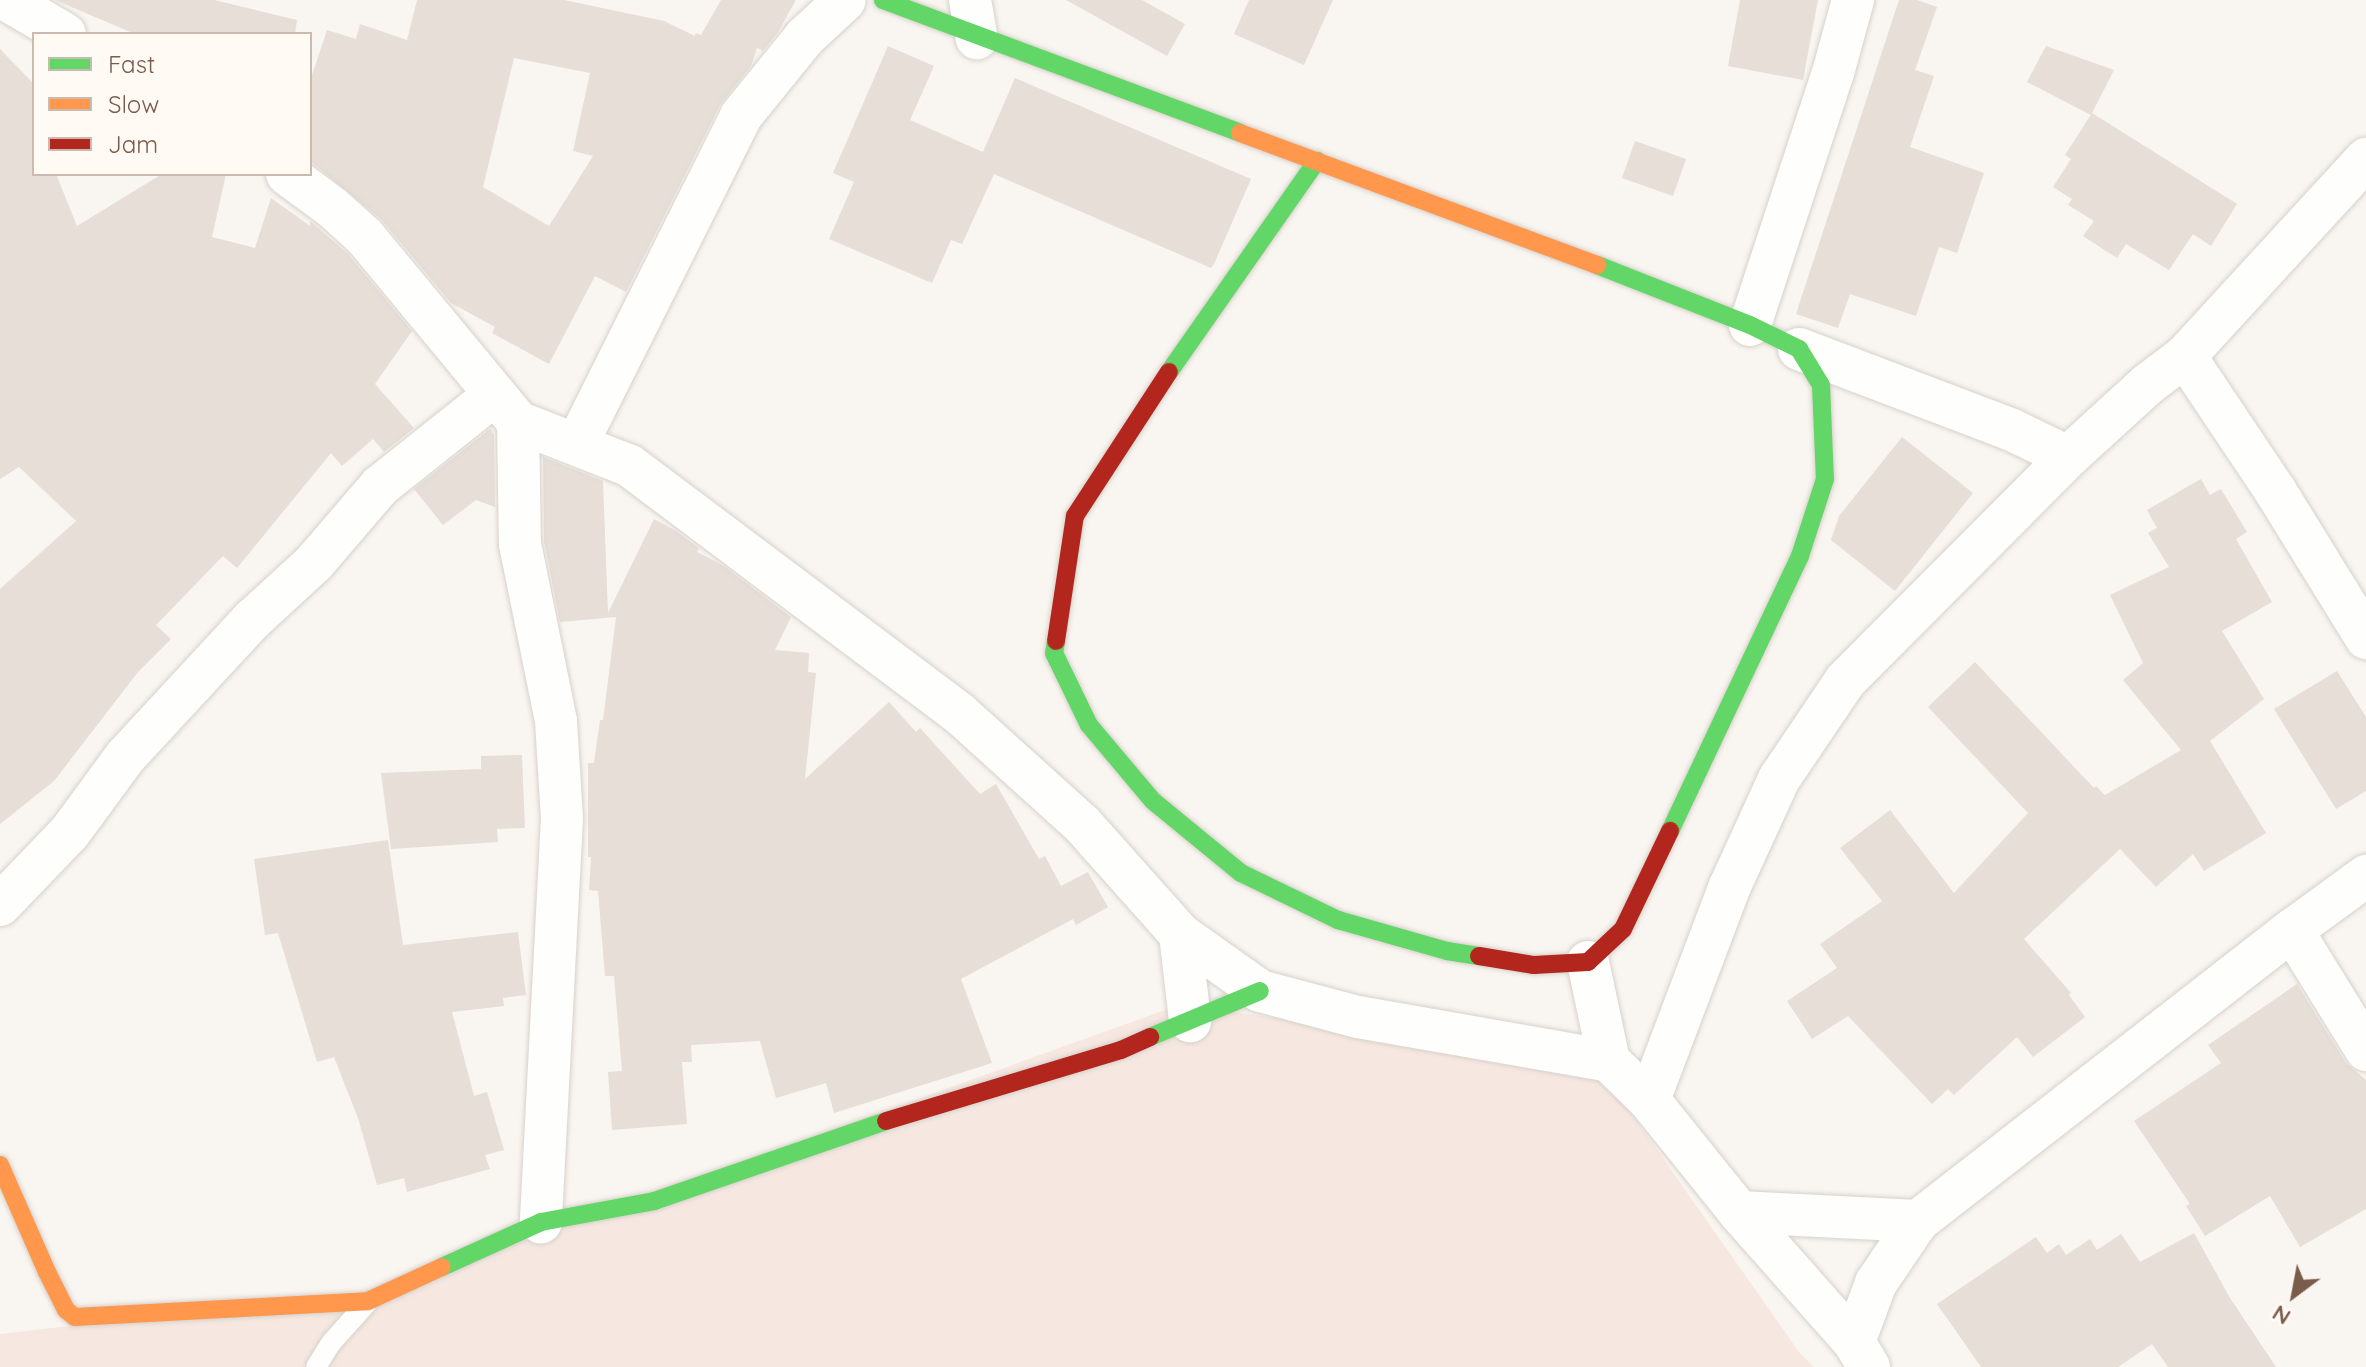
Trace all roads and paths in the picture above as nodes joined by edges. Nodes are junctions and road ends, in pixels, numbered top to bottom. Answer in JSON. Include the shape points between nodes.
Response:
{"nodes":[{"id":1,"x":7,"y":0,"type":"edge"},
{"id":2,"x":845,"y":0,"type":"edge"},
{"id":3,"x":883,"y":0,"type":"edge"},
{"id":4,"x":1853,"y":0,"type":"edge"},
{"id":5,"x":974,"y":19,"type":"edge"},
{"id":6,"x":62,"y":32,"type":"edge"},
{"id":7,"x":2366,"y":159,"type":"edge"},
{"id":8,"x":1317,"y":161,"type":"junction"},
{"id":9,"x":290,"y":176,"type":"edge"},
{"id":10,"x":1750,"y":325,"type":"junction"},
{"id":11,"x":1799,"y":349,"type":"junction"},
{"id":12,"x":2185,"y":356,"type":"junction"},
{"id":13,"x":506,"y":409,"type":"junction"},
{"id":14,"x":578,"y":442,"type":"junction"},
{"id":15,"x":2068,"y":457,"type":"junction"},
{"id":16,"x":2366,"y":638,"type":"edge"},
{"id":17,"x":2366,"y":876,"type":"edge"},
{"id":18,"x":0,"y":905,"type":"edge"},
{"id":19,"x":2292,"y":930,"type":"junction"},
{"id":20,"x":1180,"y":934,"type":"junction"},
{"id":21,"x":1588,"y":962,"type":"junction"},
{"id":22,"x":1260,"y":991,"type":"junction"},
{"id":23,"x":1190,"y":1021,"type":"junction"},
{"id":24,"x":2366,"y":1050,"type":"edge"},
{"id":25,"x":1609,"y":1061,"type":"junction"},
{"id":26,"x":1649,"y":1100,"type":"junction"},
{"id":27,"x":0,"y":1165,"type":"edge"},
{"id":28,"x":1739,"y":1212,"type":"junction"},
{"id":29,"x":1918,"y":1221,"type":"junction"},
{"id":30,"x":541,"y":1222,"type":"junction"},
{"id":31,"x":368,"y":1301,"type":"junction"},
{"id":32,"x":1861,"y":1355,"type":"edge"},
{"id":33,"x":316,"y":1367,"type":"edge"}],
"edges":[{"from":1,"to":6,"type":"street"},
{"from":2,"to":14,"type":"street","via":[[805,37],[741,116]]},
{"from":3,"to":5,"type":"street"},
{"from":4,"to":10,"type":"street"},
{"from":5,"to":8,"type":"street"},
{"from":7,"to":12,"type":"street"},
{"from":8,"to":10,"type":"street"},
{"from":8,"to":21,"type":"street","via":[[1075,516],[1054,653],[1089,725],[1134,779],[1241,873],[1338,920],[1447,951],[1534,965]]},
{"from":9,"to":13,"type":"street","via":[[365,237]]},
{"from":10,"to":11,"type":"street"},
{"from":11,"to":15,"type":"street","via":[[2010,429]]},
{"from":11,"to":21,"type":"street","via":[[1821,385],[1825,479],[1804,543],[1623,929]]},
{"from":12,"to":15,"type":"street"},
{"from":12,"to":16,"type":"street"},
{"from":13,"to":14,"type":"street"},
{"from":13,"to":18,"type":"street","via":[[380,486],[314,563],[252,620],[125,757],[70,832]]},
{"from":13,"to":30,"type":"street","via":[[520,544],[556,721],[562,818]]},
{"from":14,"to":20,"type":"street","via":[[630,466],[959,713],[1082,824]]},
{"from":15,"to":26,"type":"street","via":[[1845,681],[1779,779],[1730,886]]},
{"from":17,"to":19,"type":"street"},
{"from":19,"to":24,"type":"street"},
{"from":19,"to":29,"type":"street"},
{"from":20,"to":22,"type":"street"},
{"from":20,"to":23,"type":"street"},
{"from":21,"to":25,"type":"street"},
{"from":22,"to":23,"type":"street"},
{"from":22,"to":25,"type":"street","via":[[1358,1017]]},
{"from":23,"to":30,"type":"street","via":[[1121,1050],[890,1120],[654,1201]]},
{"from":25,"to":26,"type":"street"},
{"from":26,"to":28,"type":"street"},
{"from":27,"to":31,"type":"street","via":[[47,1272],[75,1317]]},
{"from":28,"to":29,"type":"street"},
{"from":28,"to":32,"type":"street"},
{"from":29,"to":32,"type":"street","via":[[1876,1283]]},
{"from":30,"to":31,"type":"street"},
{"from":31,"to":33,"type":"lane"}]}
